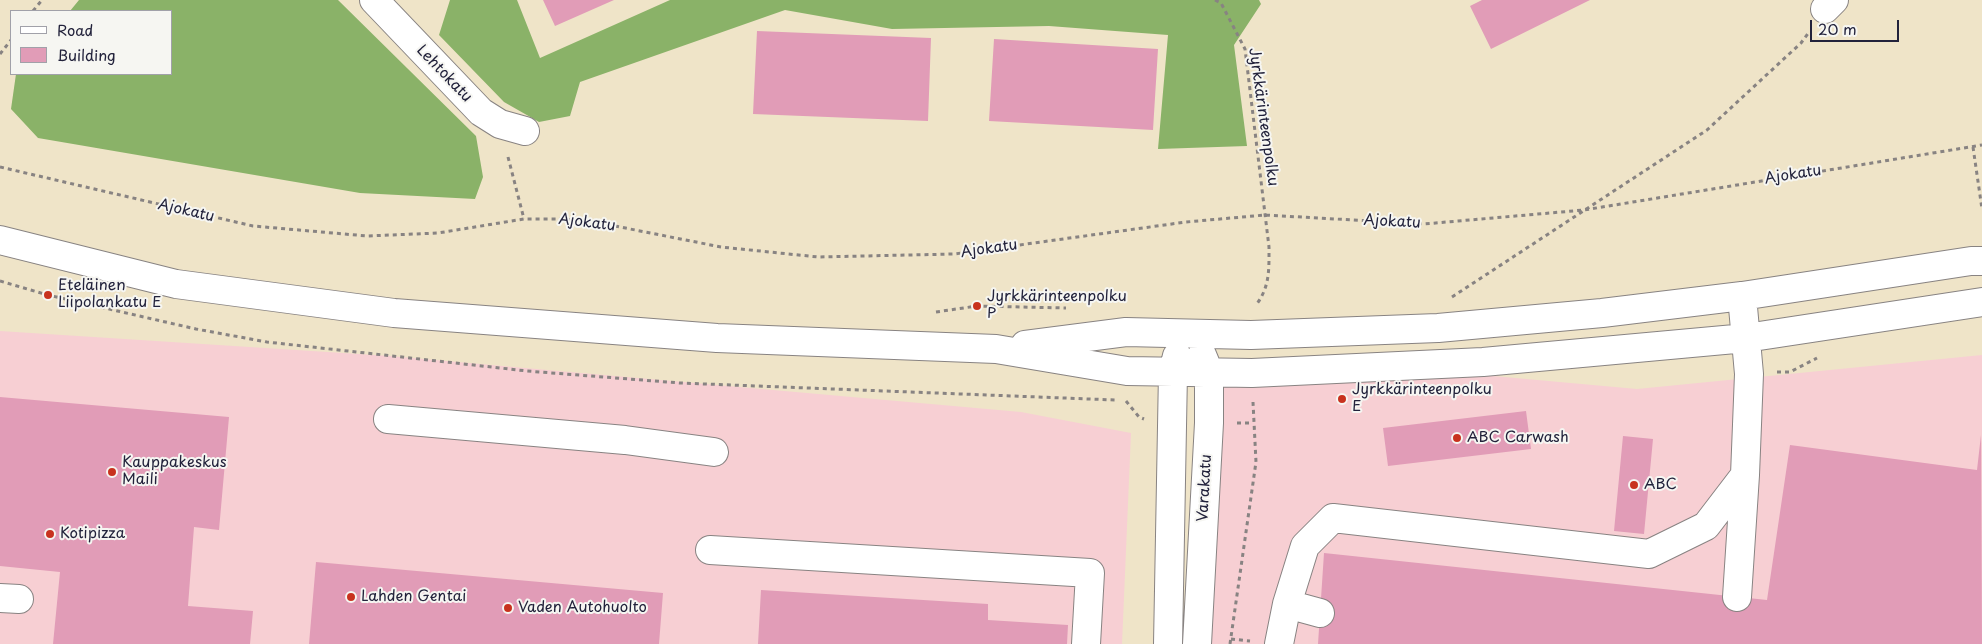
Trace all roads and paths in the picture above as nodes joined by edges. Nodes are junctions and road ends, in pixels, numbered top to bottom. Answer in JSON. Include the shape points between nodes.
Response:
{"nodes":[{"id":1,"x":42,"y":0,"type":"edge"},
{"id":2,"x":374,"y":0,"type":"edge"},
{"id":3,"x":1215,"y":0,"type":"edge"},
{"id":4,"x":1220,"y":1,"type":"edge"},
{"id":5,"x":1830,"y":4,"type":"edge"},
{"id":6,"x":34,"y":10,"type":"edge"},
{"id":7,"x":10,"y":41,"type":"edge"},
{"id":8,"x":0,"y":54,"type":"edge"},
{"id":9,"x":512,"y":128,"type":"joint"},
{"id":10,"x":1982,"y":146,"type":"edge"},
{"id":11,"x":1973,"y":147,"type":"junction"},
{"id":12,"x":0,"y":167,"type":"edge"},
{"id":13,"x":1982,"y":209,"type":"edge"},
{"id":14,"x":1584,"y":210,"type":"junction"},
{"id":15,"x":1265,"y":215,"type":"junction"},
{"id":16,"x":524,"y":219,"type":"junction"},
{"id":17,"x":3,"y":239,"type":"edge"},
{"id":18,"x":1982,"y":261,"type":"edge"},
{"id":19,"x":0,"y":281,"type":"edge"},
{"id":20,"x":1742,"y":296,"type":"junction"},
{"id":21,"x":1450,"y":299,"type":"dead end"},
{"id":22,"x":1982,"y":302,"type":"edge"},
{"id":23,"x":1075,"y":309,"type":"dead end"},
{"id":24,"x":1262,"y":309,"type":"dead end"},
{"id":25,"x":936,"y":312,"type":"dead end"},
{"id":26,"x":1188,"y":335,"type":"junction"},
{"id":27,"x":1746,"y":338,"type":"junction"},
{"id":28,"x":996,"y":349,"type":"junction"},
{"id":29,"x":1173,"y":372,"type":"junction"},
{"id":30,"x":1209,"y":372,"type":"junction"},
{"id":31,"x":1252,"y":373,"type":"junction"},
{"id":32,"x":388,"y":419,"type":"dead end"},
{"id":33,"x":1172,"y":422,"type":"junction"},
{"id":34,"x":1208,"y":423,"type":"junction"},
{"id":35,"x":1253,"y":423,"type":"junction"},
{"id":36,"x":714,"y":452,"type":"dead end"},
{"id":37,"x":1745,"y":475,"type":"junction"},
{"id":38,"x":710,"y":550,"type":"dead end"},
{"id":39,"x":1737,"y":597,"type":"dead end"},
{"id":40,"x":1287,"y":604,"type":"junction"},
{"id":41,"x":1320,"y":613,"type":"dead end"},
{"id":42,"x":1086,"y":644,"type":"edge"},
{"id":43,"x":1168,"y":644,"type":"edge"},
{"id":44,"x":1198,"y":644,"type":"edge"},
{"id":45,"x":1230,"y":644,"type":"edge"},
{"id":46,"x":1279,"y":644,"type":"edge"}],
"edges":[{"from":1,"to":6,"type":"path"},
{"from":2,"to":9,"type":"street","name":"Lehtokatu","via":[[481,112]]},
{"from":3,"to":4,"type":"path","name":"Jyrkkärinteenpolku"},
{"from":4,"to":15,"type":"path","name":"Jyrkkärinteenpolku","via":[[1245,50]]},
{"from":5,"to":14,"type":"path","via":[[1801,43],[1707,130]]},
{"from":7,"to":8,"type":"path"},
{"from":9,"to":16,"type":"path"},
{"from":10,"to":11,"type":"path","name":"Ajokatu"},
{"from":11,"to":13,"type":"path"},
{"from":11,"to":14,"type":"path","name":"Ajokatu"},
{"from":12,"to":16,"type":"path","name":"Ajokatu","via":[[253,226],[367,236],[438,233]]},
{"from":14,"to":15,"type":"path","name":"Ajokatu","via":[[1424,224]]},
{"from":14,"to":21,"type":"path"},
{"from":15,"to":16,"type":"path","name":"Ajokatu","via":[[1186,222],[954,254],[818,257],[721,247],[572,220]]},
{"from":15,"to":24,"type":"path","name":"Jyrkkärinteenpolku","via":[[1270,273],[1264,295],[1252,309]]},
{"from":17,"to":28,"type":"street","via":[[176,284],[394,313],[717,338]]},
{"from":18,"to":20,"type":"street"},
{"from":19,"to":33,"type":"path","via":[[196,329],[267,342],[527,371],[680,384],[1128,401],[1139,417],[1152,422]]},
{"from":20,"to":26,"type":"street","via":[[1438,328]]},
{"from":20,"to":27,"type":"street"},
{"from":22,"to":27,"type":"street"},
{"from":23,"to":25,"type":"path","via":[[977,306]]},
{"from":26,"to":28,"type":"street","via":[[1126,332]]},
{"from":26,"to":29,"type":"street"},
{"from":26,"to":30,"type":"street","name":"Varakatu"},
{"from":27,"to":31,"type":"street","via":[[1483,362]]},
{"from":27,"to":37,"type":"street","via":[[1749,374]]},
{"from":28,"to":29,"type":"street","via":[[1127,371]]},
{"from":29,"to":30,"type":"street"},
{"from":29,"to":33,"type":"street"},
{"from":30,"to":31,"type":"street"},
{"from":30,"to":34,"type":"street","name":"Varakatu"},
{"from":31,"to":35,"type":"path"},
{"from":32,"to":36,"type":"street","via":[[625,440]]},
{"from":33,"to":43,"type":"street"},
{"from":34,"to":35,"type":"path"},
{"from":34,"to":44,"type":"street","name":"Varakatu"},
{"from":35,"to":45,"type":"path","via":[[1256,462]]},
{"from":37,"to":39,"type":"street"},
{"from":37,"to":40,"type":"street","via":[[1706,526],[1649,554],[1333,518],[1305,546]]},
{"from":38,"to":42,"type":"street","via":[[1090,573]]},
{"from":40,"to":41,"type":"street"},
{"from":40,"to":46,"type":"street"}]}
